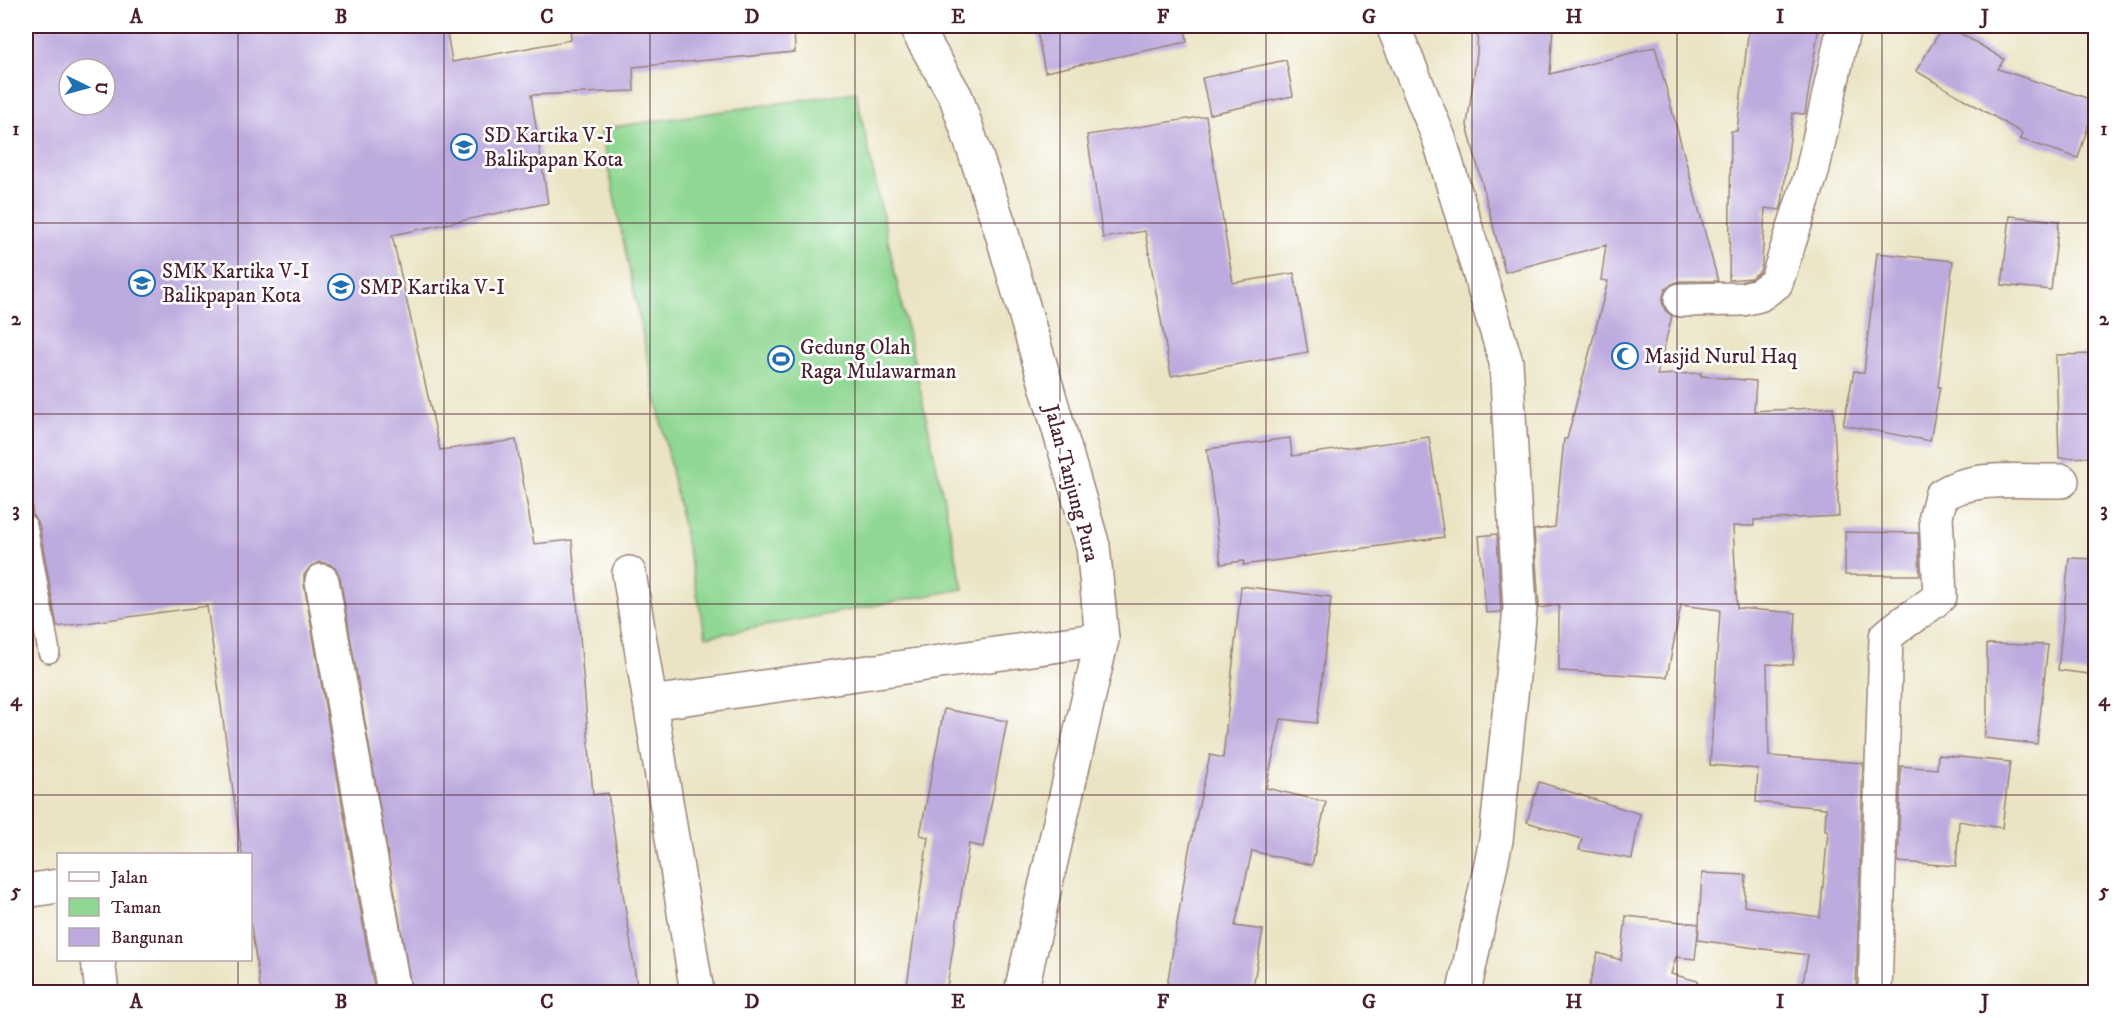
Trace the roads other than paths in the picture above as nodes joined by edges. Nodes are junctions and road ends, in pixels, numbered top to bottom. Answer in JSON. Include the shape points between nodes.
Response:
{"nodes":[{"id":1,"x":915,"y":26,"type":"edge"},
{"id":2,"x":1393,"y":26,"type":"edge"},
{"id":3,"x":1844,"y":26,"type":"edge"},
{"id":4,"x":1681,"y":300,"type":"dead end"},
{"id":5,"x":2062,"y":481,"type":"dead end"},
{"id":6,"x":26,"y":526,"type":"edge"},
{"id":7,"x":629,"y":573,"type":"dead end"},
{"id":8,"x":322,"y":581,"type":"dead end"},
{"id":9,"x":1102,"y":639,"type":"junction"},
{"id":10,"x":48,"y":652,"type":"dead end"},
{"id":11,"x":651,"y":704,"type":"junction"},
{"id":12,"x":57,"y":886,"type":"edge"},
{"id":13,"x":26,"y":891,"type":"edge"},
{"id":14,"x":98,"y":961,"type":"edge"},
{"id":15,"x":102,"y":993,"type":"edge"},
{"id":16,"x":394,"y":993,"type":"edge"},
{"id":17,"x":697,"y":993,"type":"edge"},
{"id":18,"x":1021,"y":993,"type":"edge"},
{"id":19,"x":1464,"y":993,"type":"edge"},
{"id":20,"x":1875,"y":993,"type":"edge"}],
"edges":[{"from":1,"to":9,"type":"street","name":"Jalan Tanjung Pura","via":[[956,97],[1000,227],[1093,546]]},
{"from":2,"to":19,"type":"street","via":[[1439,138],[1506,362],[1520,609],[1496,840]]},
{"from":3,"to":4,"type":"street","via":[[1812,172],[1776,283],[1759,295],[1743,299]]},
{"from":5,"to":20,"type":"street","via":[[1974,482],[1941,496],[1936,516],[1940,596],[1886,637]]},
{"from":6,"to":10,"type":"lane"},
{"from":7,"to":11,"type":"street"},
{"from":8,"to":16,"type":"street"},
{"from":9,"to":11,"type":"street"},
{"from":9,"to":18,"type":"street","name":"Jalan Tanjung Pura"},
{"from":11,"to":17,"type":"street"},
{"from":12,"to":13,"type":"street"},
{"from":14,"to":15,"type":"street"}]}
